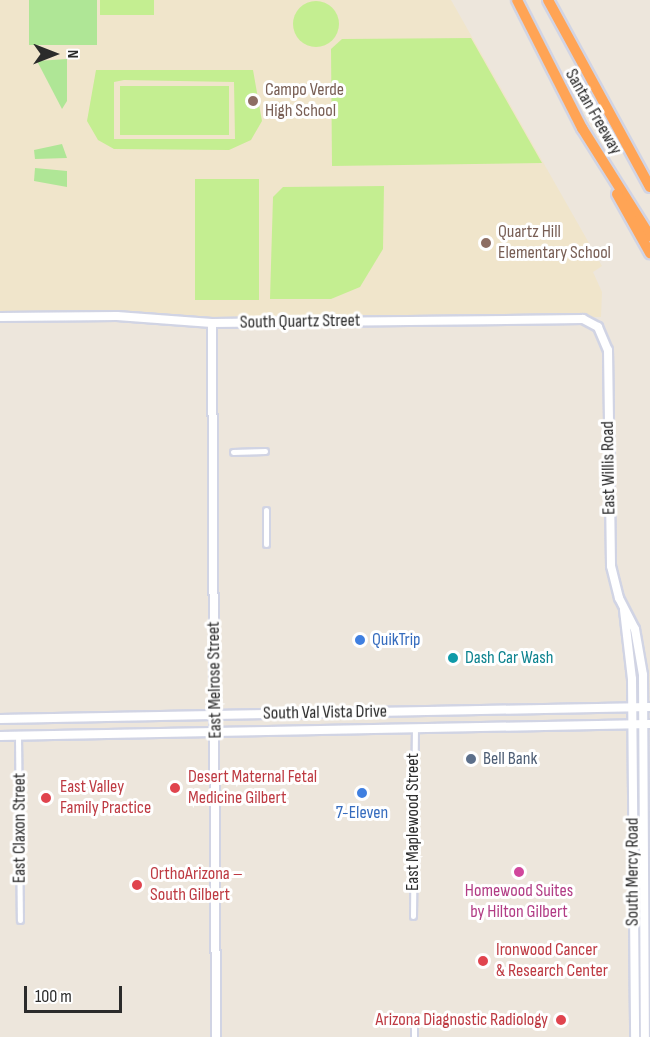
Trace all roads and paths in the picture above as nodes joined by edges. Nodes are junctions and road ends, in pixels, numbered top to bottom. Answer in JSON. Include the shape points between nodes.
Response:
{"nodes":[{"id":1,"x":517,"y":0,"type":"edge"},
{"id":2,"x":548,"y":0,"type":"edge"},
{"id":3,"x":609,"y":174,"type":"junction"},
{"id":4,"x":650,"y":187,"type":"edge"},
{"id":5,"x":650,"y":236,"type":"edge"},
{"id":6,"x":650,"y":253,"type":"edge"},
{"id":7,"x":0,"y":317,"type":"edge"},
{"id":8,"x":212,"y":323,"type":"junction"},
{"id":9,"x":598,"y":327,"type":"joint"},
{"id":10,"x":265,"y":451,"type":"dead end"},
{"id":11,"x":233,"y":452,"type":"dead end"},
{"id":12,"x":266,"y":510,"type":"dead end"},
{"id":13,"x":266,"y":544,"type":"dead end"},
{"id":14,"x":624,"y":610,"type":"junction"},
{"id":15,"x":632,"y":707,"type":"junction"},
{"id":16,"x":646,"y":707,"type":"edge"},
{"id":17,"x":415,"y":711,"type":"junction"},
{"id":18,"x":215,"y":716,"type":"junction"},
{"id":19,"x":0,"y":719,"type":"edge"},
{"id":20,"x":17,"y":719,"type":"junction"},
{"id":21,"x":632,"y":724,"type":"junction"},
{"id":22,"x":646,"y":724,"type":"edge"},
{"id":23,"x":416,"y":728,"type":"junction"},
{"id":24,"x":215,"y":732,"type":"junction"},
{"id":25,"x":0,"y":736,"type":"edge"},
{"id":26,"x":18,"y":736,"type":"junction"},
{"id":27,"x":413,"y":916,"type":"dead end"},
{"id":28,"x":20,"y":920,"type":"dead end"},
{"id":29,"x":414,"y":1017,"type":"dead end"},
{"id":30,"x":216,"y":1037,"type":"edge"},
{"id":31,"x":414,"y":1037,"type":"edge"},
{"id":32,"x":635,"y":1037,"type":"edge"},
{"id":33,"x":645,"y":1037,"type":"edge"}],
"edges":[{"from":1,"to":3,"type":"highway","name":"Santan Freeway"},
{"from":2,"to":4,"type":"highway","name":"Santan Freeway"},
{"from":3,"to":5,"type":"highway","name":"Santan Freeway"},
{"from":3,"to":6,"type":"highway"},
{"from":7,"to":8,"type":"main road","name":"South Quartz Street","via":[[117,316]]},
{"from":8,"to":9,"type":"main road","name":"South Quartz Street","via":[[583,319]]},
{"from":8,"to":18,"type":"main road","name":"East Melrose Street"},
{"from":9,"to":14,"type":"main road","name":"East Willis Road","via":[[608,351],[611,566]]},
{"from":10,"to":11,"type":"street"},
{"from":12,"to":13,"type":"street"},
{"from":14,"to":15,"type":"main road","name":"East Willis Road"},
{"from":14,"to":16,"type":"main road","name":"East Willis Road","via":[[640,645]]},
{"from":15,"to":16,"type":"main road","name":"South Val Vista Drive"},
{"from":15,"to":17,"type":"main road","name":"South Val Vista Drive"},
{"from":15,"to":21,"type":"main road","name":"South Mercy Road"},
{"from":16,"to":22,"type":"main road","name":"South Mercy Road"},
{"from":17,"to":18,"type":"main road","name":"South Val Vista Drive"},
{"from":17,"to":23,"type":"main road"},
{"from":18,"to":20,"type":"main road","name":"South Val Vista Drive"},
{"from":18,"to":24,"type":"main road","name":"East Melrose Street"},
{"from":19,"to":20,"type":"main road","name":"South Val Vista Drive"},
{"from":20,"to":26,"type":"main road"},
{"from":21,"to":22,"type":"main road","name":"South Val Vista Drive"},
{"from":21,"to":23,"type":"main road","name":"South Val Vista Drive"},
{"from":21,"to":32,"type":"main road","name":"South Mercy Road"},
{"from":22,"to":33,"type":"main road","name":"South Mercy Road"},
{"from":23,"to":24,"type":"main road","name":"South Val Vista Drive"},
{"from":23,"to":27,"type":"street","name":"East Maplewood Street"},
{"from":24,"to":26,"type":"main road","name":"South Val Vista Drive"},
{"from":24,"to":30,"type":"main road","name":"East Melrose Street"},
{"from":25,"to":26,"type":"main road","name":"South Val Vista Drive"},
{"from":26,"to":28,"type":"street","name":"East Claxon Street"},
{"from":29,"to":31,"type":"street"}]}
